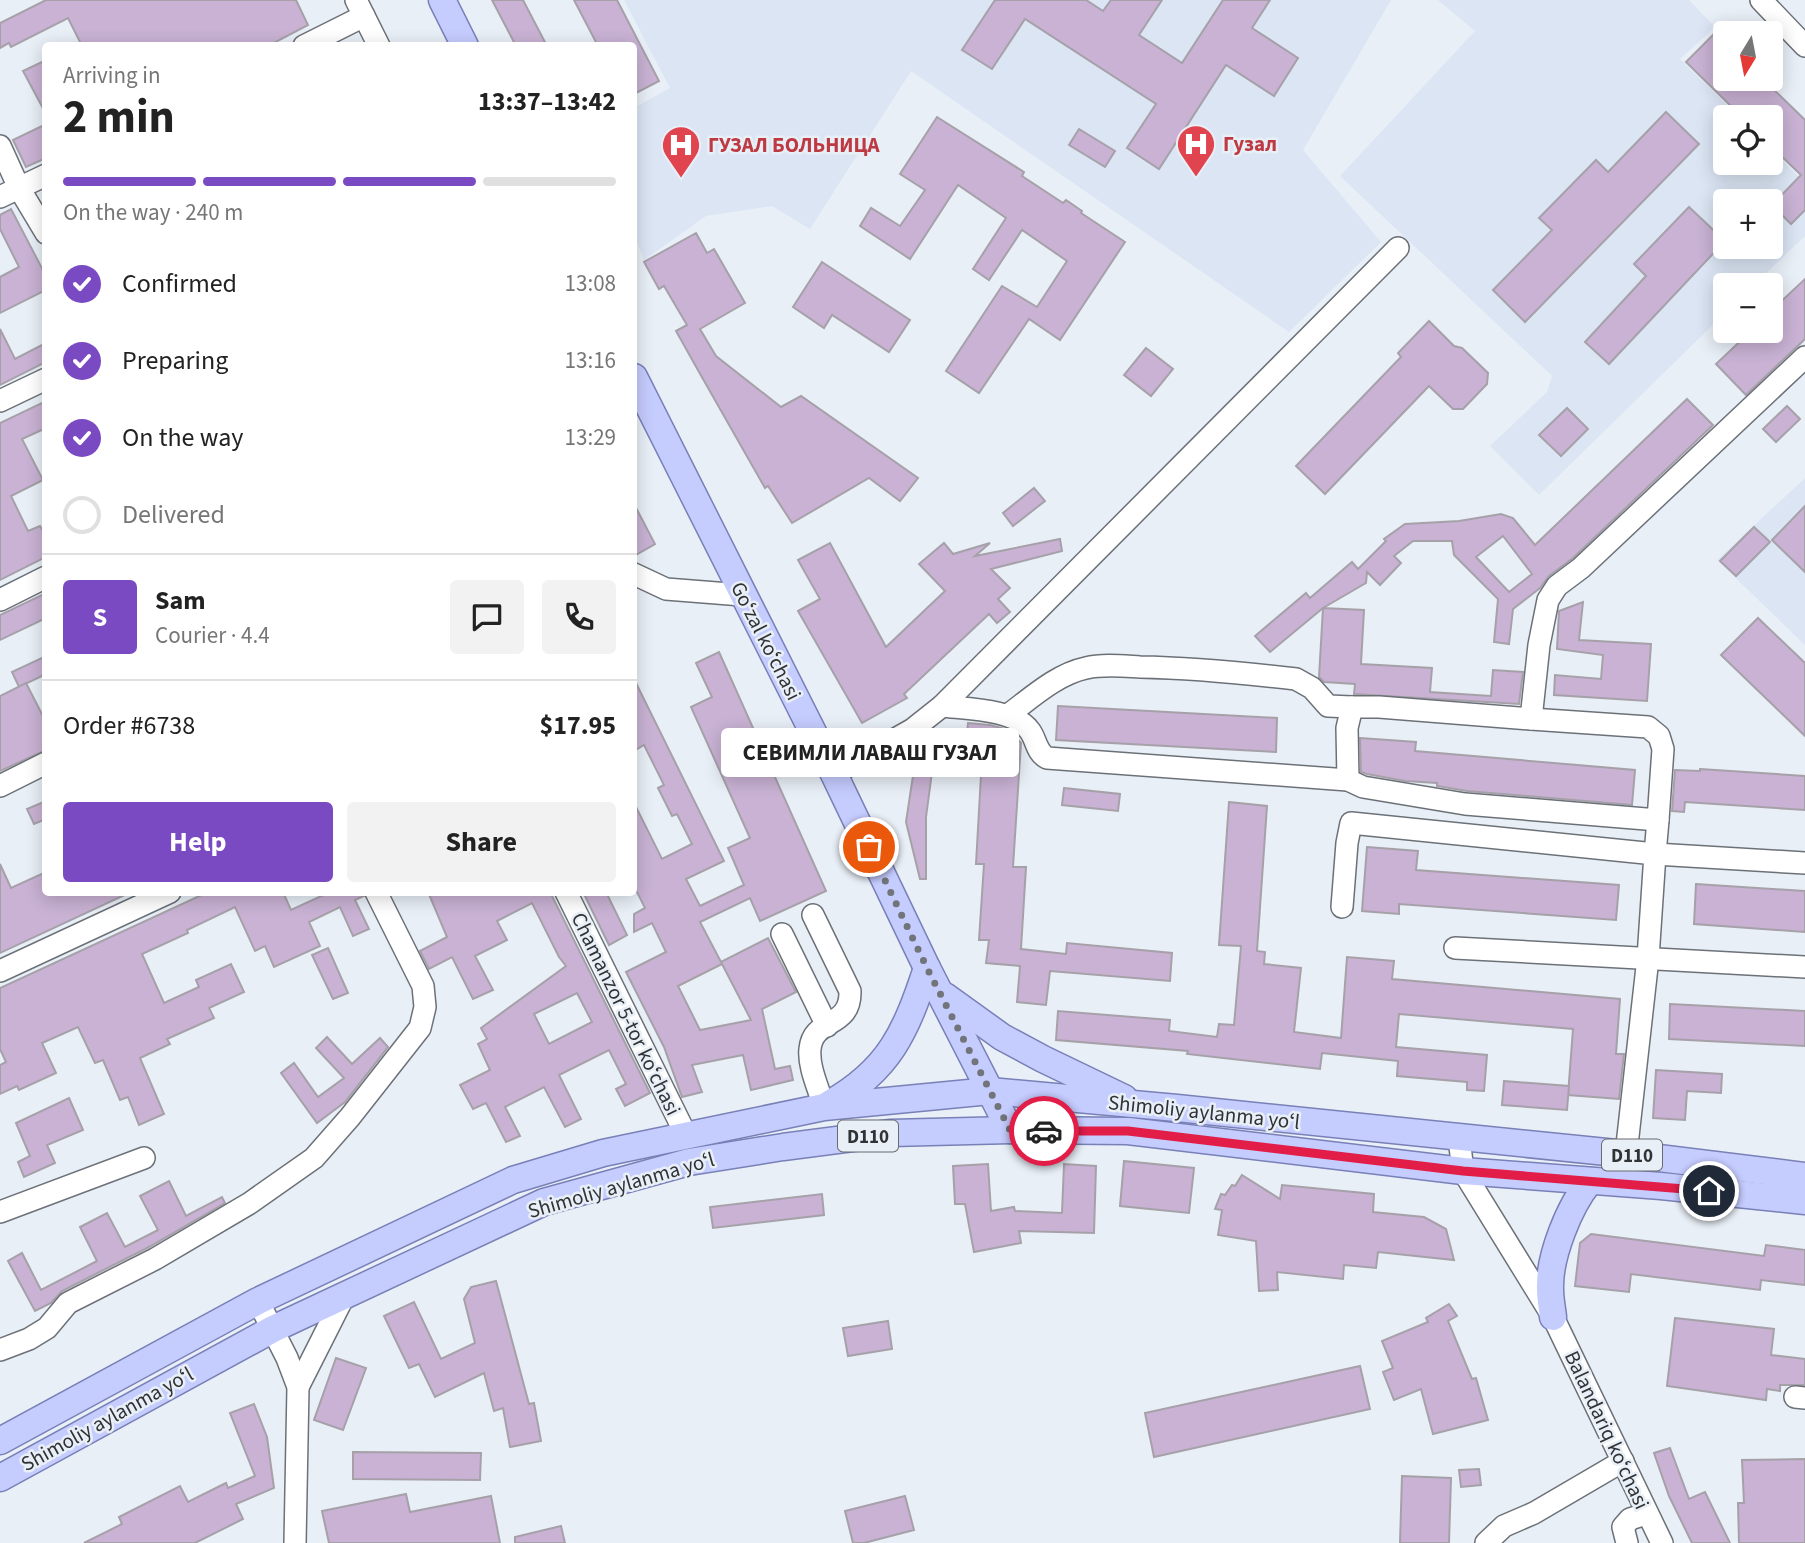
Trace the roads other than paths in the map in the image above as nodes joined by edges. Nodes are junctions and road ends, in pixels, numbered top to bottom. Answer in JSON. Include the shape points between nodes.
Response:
{"nodes":[{"id":1,"x":442,"y":0,"type":"edge"},
{"id":2,"x":1761,"y":0,"type":"edge"},
{"id":3,"x":360,"y":8,"type":"edge"},
{"id":4,"x":310,"y":42,"type":"edge"},
{"id":5,"x":377,"y":42,"type":"edge"},
{"id":6,"x":463,"y":42,"type":"edge"},
{"id":7,"x":1805,"y":46,"type":"edge"},
{"id":8,"x":0,"y":146,"type":"edge"},
{"id":9,"x":42,"y":177,"type":"edge"},
{"id":10,"x":10,"y":192,"type":"edge"},
{"id":11,"x":42,"y":228,"type":"edge"},
{"id":12,"x":1398,"y":248,"type":"dead end"},
{"id":13,"x":1805,"y":358,"type":"edge"},
{"id":14,"x":42,"y":381,"type":"edge"},
{"id":15,"x":637,"y":383,"type":"edge"},
{"id":16,"x":0,"y":401,"type":"edge"},
{"id":17,"x":637,"y":575,"type":"edge"},
{"id":18,"x":42,"y":579,"type":"edge"},
{"id":19,"x":742,"y":596,"type":"junction"},
{"id":20,"x":0,"y":600,"type":"edge"},
{"id":21,"x":942,"y":706,"type":"junction"},
{"id":22,"x":1352,"y":707,"type":"junction"},
{"id":23,"x":1008,"y":715,"type":"junction"},
{"id":24,"x":1531,"y":719,"type":"junction"},
{"id":25,"x":42,"y":765,"type":"edge"},
{"id":26,"x":834,"y":774,"type":"junction"},
{"id":27,"x":1355,"y":784,"type":"junction"},
{"id":28,"x":0,"y":786,"type":"edge"},
{"id":29,"x":1658,"y":820,"type":"junction"},
{"id":30,"x":1351,"y":823,"type":"junction"},
{"id":31,"x":1655,"y":854,"type":"junction"},
{"id":32,"x":1805,"y":863,"type":"edge"},
{"id":33,"x":161,"y":896,"type":"edge"},
{"id":34,"x":378,"y":896,"type":"edge"},
{"id":35,"x":568,"y":896,"type":"edge"},
{"id":36,"x":1342,"y":907,"type":"dead end"},
{"id":37,"x":813,"y":915,"type":"dead end"},
{"id":38,"x":782,"y":934,"type":"dead end"},
{"id":39,"x":1455,"y":948,"type":"dead end"},
{"id":40,"x":1648,"y":958,"type":"junction"},
{"id":41,"x":1805,"y":967,"type":"edge"},
{"id":42,"x":927,"y":968,"type":"junction"},
{"id":43,"x":0,"y":971,"type":"edge"},
{"id":44,"x":940,"y":993,"type":"junction"},
{"id":45,"x":827,"y":1026,"type":"junction"},
{"id":46,"x":990,"y":1091,"type":"junction"},
{"id":47,"x":1134,"y":1104,"type":"junction"},
{"id":48,"x":824,"y":1107,"type":"junction"},
{"id":49,"x":1010,"y":1130,"type":"junction"},
{"id":50,"x":686,"y":1135,"type":"junction"},
{"id":51,"x":1459,"y":1138,"type":"junction"},
{"id":52,"x":1626,"y":1154,"type":"junction"},
{"id":53,"x":144,"y":1158,"type":"dead end"},
{"id":54,"x":1463,"y":1171,"type":"junction"},
{"id":55,"x":1805,"y":1176,"type":"edge"},
{"id":56,"x":1590,"y":1181,"type":"junction"},
{"id":57,"x":1805,"y":1201,"type":"edge"},
{"id":58,"x":0,"y":1212,"type":"edge"},
{"id":59,"x":345,"y":1294,"type":"junction"},
{"id":60,"x":258,"y":1301,"type":"junction"},
{"id":61,"x":1553,"y":1317,"type":"junction"},
{"id":62,"x":273,"y":1329,"type":"junction"},
{"id":63,"x":0,"y":1350,"type":"edge"},
{"id":64,"x":298,"y":1387,"type":"junction"},
{"id":65,"x":0,"y":1441,"type":"edge"},
{"id":66,"x":1623,"y":1461,"type":"junction"},
{"id":67,"x":0,"y":1478,"type":"edge"},
{"id":68,"x":1646,"y":1514,"type":"junction"},
{"id":69,"x":295,"y":1543,"type":"edge"},
{"id":70,"x":1486,"y":1543,"type":"edge"},
{"id":71,"x":1627,"y":1543,"type":"edge"},
{"id":72,"x":1662,"y":1543,"type":"edge"}],
"edges":[{"from":1,"to":6,"type":"main road"},
{"from":2,"to":7,"type":"street"},
{"from":3,"to":4,"type":"street"},
{"from":3,"to":5,"type":"street"},
{"from":8,"to":10,"type":"street"},
{"from":9,"to":10,"type":"street"},
{"from":10,"to":11,"type":"street"},
{"from":12,"to":21,"type":"street"},
{"from":13,"to":24,"type":"street","via":[[1557,586],[1544,615]]},
{"from":14,"to":16,"type":"street"},
{"from":15,"to":19,"type":"main road","name":"Goʻzal koʻchasi"},
{"from":17,"to":19,"type":"street","via":[[666,589]]},
{"from":18,"to":20,"type":"street"},
{"from":19,"to":26,"type":"main road","name":"Goʻzal koʻchasi"},
{"from":21,"to":23,"type":"street"},
{"from":21,"to":26,"type":"street","via":[[913,729]]},
{"from":22,"to":23,"type":"street","via":[[1328,706],[1296,679],[1099,666],[1069,674]]},
{"from":22,"to":24,"type":"street"},
{"from":22,"to":27,"type":"street","via":[[1347,728]]},
{"from":23,"to":27,"type":"street","via":[[1031,732],[1040,755],[1047,758]]},
{"from":24,"to":29,"type":"street","via":[[1648,727],[1659,736],[1663,749]]},
{"from":25,"to":28,"type":"street"},
{"from":26,"to":42,"type":"main road","name":"Goʻzal koʻchasi"},
{"from":27,"to":29,"type":"street","via":[[1465,804]]},
{"from":27,"to":30,"type":"street"},
{"from":29,"to":31,"type":"street"},
{"from":30,"to":31,"type":"street"},
{"from":30,"to":36,"type":"street"},
{"from":31,"to":32,"type":"street"},
{"from":31,"to":40,"type":"street"},
{"from":33,"to":43,"type":"street"},
{"from":34,"to":63,"type":"street","via":[[422,986],[425,1007],[420,1028],[357,1107],[314,1158],[250,1203],[68,1303],[47,1328]]},
{"from":35,"to":50,"type":"street","name":"Chamanzor 5-tor koʻchasi"},
{"from":37,"to":45,"type":"street","via":[[850,991],[845,1014]]},
{"from":38,"to":45,"type":"street"},
{"from":39,"to":40,"type":"street"},
{"from":40,"to":41,"type":"street"},
{"from":40,"to":52,"type":"street"},
{"from":42,"to":44,"type":"main road","name":"Goʻzal koʻchasi"},
{"from":42,"to":48,"type":"main road","via":[[912,1013],[888,1055],[852,1092]]},
{"from":44,"to":46,"type":"main road","name":"Goʻzal koʻchasi"},
{"from":44,"to":47,"type":"main road","via":[[1002,1037]]},
{"from":45,"to":48,"type":"street","via":[[818,1030],[810,1048]]},
{"from":46,"to":47,"type":"main road","name":"Shimoliy aylanma yoʻl","number":"D110"},
{"from":46,"to":48,"type":"main road","name":"Shimoliy aylanma yoʻl","number":"D110"},
{"from":46,"to":49,"type":"main road","name":"Goʻzal koʻchasi"},
{"from":47,"to":51,"type":"main road","name":"Shimoliy aylanma yoʻl","number":"D110"},
{"from":48,"to":50,"type":"main road","name":"Shimoliy aylanma yoʻl","number":"D110"},
{"from":49,"to":54,"type":"main road","name":"Shimoliy aylanma yoʻl","number":"D110","via":[[1128,1131]]},
{"from":49,"to":59,"type":"main road","name":"Shimoliy aylanma yoʻl","number":"D110","via":[[891,1133],[688,1162],[544,1202]]},
{"from":50,"to":60,"type":"main road","name":"Shimoliy aylanma yoʻl","number":"D110","via":[[513,1180]]},
{"from":51,"to":52,"type":"main road","name":"Shimoliy aylanma yoʻl","number":"D110"},
{"from":51,"to":54,"type":"street"},
{"from":52,"to":55,"type":"main road","name":"Shimoliy aylanma yoʻl","number":"D110"},
{"from":53,"to":58,"type":"street"},
{"from":54,"to":56,"type":"main road","name":"Shimoliy aylanma yoʻl","number":"D110"},
{"from":54,"to":61,"type":"street","name":"Balandariq koʻchasi"},
{"from":56,"to":57,"type":"main road","name":"Shimoliy aylanma yoʻl","number":"D110"},
{"from":56,"to":61,"type":"main road","via":[[1573,1207],[1558,1248],[1549,1287]]},
{"from":59,"to":62,"type":"main road","name":"Shimoliy aylanma yoʻl","number":"D110"},
{"from":59,"to":64,"type":"street"},
{"from":60,"to":62,"type":"street"},
{"from":60,"to":65,"type":"main road","name":"Shimoliy aylanma yoʻl","number":"D110"},
{"from":61,"to":66,"type":"street","name":"Balandariq koʻchasi"},
{"from":62,"to":64,"type":"street"},
{"from":62,"to":67,"type":"main road","name":"Shimoliy aylanma yoʻl","number":"D110"},
{"from":64,"to":69,"type":"street"},
{"from":66,"to":68,"type":"street","name":"Balandariq koʻchasi"},
{"from":66,"to":70,"type":"street","via":[[1504,1526]]},
{"from":68,"to":71,"type":"street","via":[[1630,1519],[1623,1527]]},
{"from":68,"to":72,"type":"street","name":"Balandariq koʻchasi"}]}
